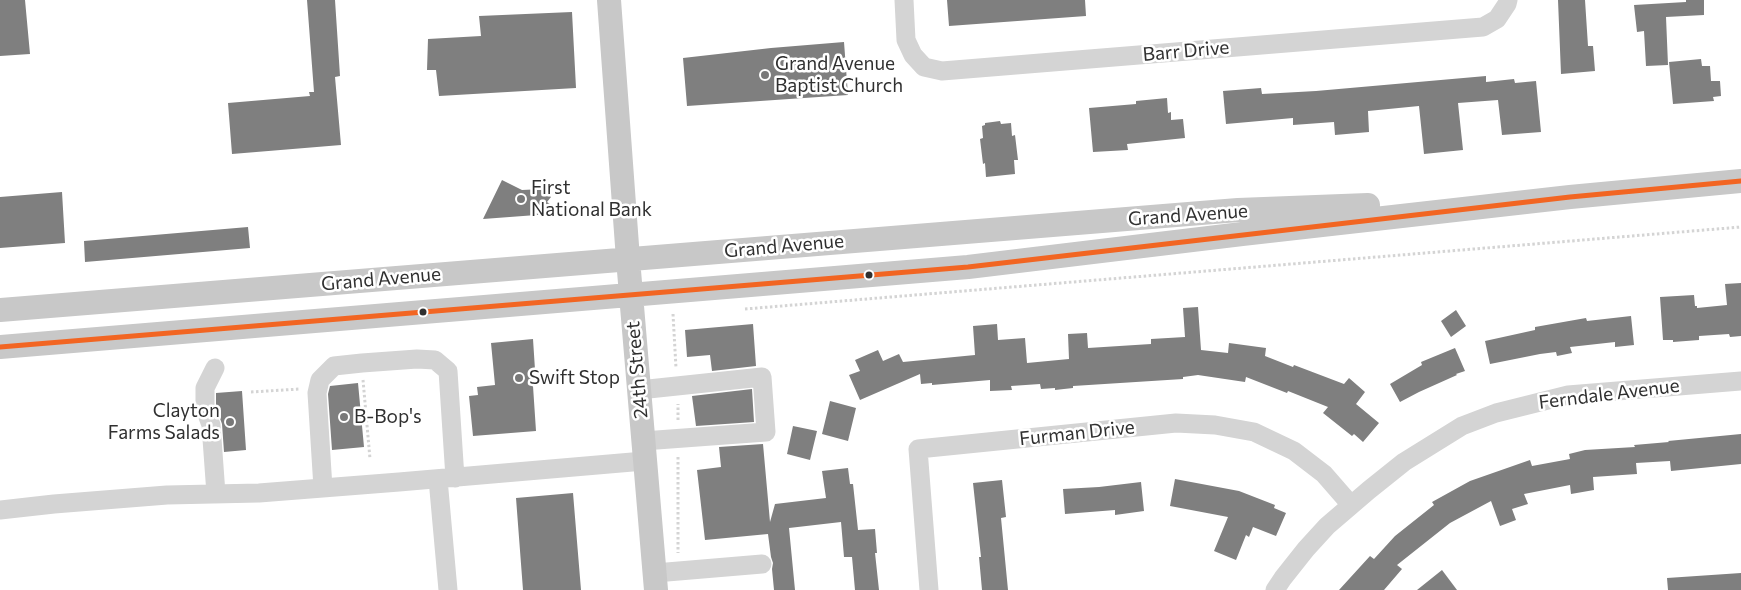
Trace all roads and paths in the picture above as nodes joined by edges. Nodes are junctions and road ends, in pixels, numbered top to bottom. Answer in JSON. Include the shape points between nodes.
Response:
{"nodes":[{"id":1,"x":609,"y":0,"type":"edge"},
{"id":2,"x":904,"y":0,"type":"edge"},
{"id":3,"x":1508,"y":0,"type":"edge"},
{"id":4,"x":1741,"y":181,"type":"edge"},
{"id":5,"x":1570,"y":197,"type":"junction"},
{"id":6,"x":1741,"y":227,"type":"edge"},
{"id":7,"x":628,"y":259,"type":"junction"},
{"id":8,"x":631,"y":295,"type":"junction"},
{"id":9,"x":738,"y":309,"type":"dead end"},
{"id":10,"x":0,"y":310,"type":"edge"},
{"id":11,"x":682,"y":313,"type":"dead end"},
{"id":12,"x":673,"y":314,"type":"dead end"},
{"id":13,"x":0,"y":347,"type":"edge"},
{"id":14,"x":362,"y":363,"type":"junction"},
{"id":15,"x":215,"y":368,"type":"dead end"},
{"id":16,"x":1741,"y":381,"type":"edge"},
{"id":17,"x":320,"y":382,"type":"junction"},
{"id":18,"x":639,"y":390,"type":"junction"},
{"id":19,"x":251,"y":392,"type":"dead end"},
{"id":20,"x":644,"y":451,"type":"junction"},
{"id":21,"x":370,"y":459,"type":"dead end"},
{"id":22,"x":447,"y":479,"type":"junction"},
{"id":23,"x":323,"y":488,"type":"junction"},
{"id":24,"x":216,"y":494,"type":"junction"},
{"id":25,"x":1351,"y":505,"type":"junction"},
{"id":26,"x":0,"y":510,"type":"edge"},
{"id":27,"x":762,"y":564,"type":"dead end"},
{"id":28,"x":656,"y":582,"type":"edge"},
{"id":29,"x":448,"y":590,"type":"edge"},
{"id":30,"x":929,"y":590,"type":"edge"},
{"id":31,"x":1275,"y":590,"type":"edge"}],
"edges":[{"from":1,"to":7,"type":"main road","name":"24th Street"},
{"from":2,"to":3,"type":"street","name":"Barr Drive","via":[[906,40],[913,55],[924,67],[942,71],[1483,27],[1497,20]]},
{"from":4,"to":5,"type":"main road","name":"Grand Avenue"},
{"from":5,"to":7,"type":"main road","name":"Grand Avenue","via":[[1238,210]]},
{"from":5,"to":8,"type":"main road","name":"Grand Avenue","via":[[968,267]]},
{"from":6,"to":9,"type":"path"},
{"from":7,"to":8,"type":"main road","name":"24th Street"},
{"from":7,"to":10,"type":"main road","name":"Grand Avenue"},
{"from":8,"to":13,"type":"main road","name":"Grand Avenue"},
{"from":8,"to":18,"type":"main road","name":"24th Street"},
{"from":11,"to":12,"type":"path"},
{"from":14,"to":17,"type":"street","via":[[334,366]]},
{"from":14,"to":21,"type":"path"},
{"from":14,"to":22,"type":"street","via":[[435,360],[448,371]]},
{"from":15,"to":24,"type":"street","via":[[206,388],[205,409],[211,425]]},
{"from":16,"to":25,"type":"street","name":"Ferndale Avenue","via":[[1568,395],[1496,413],[1462,426],[1404,462]]},
{"from":17,"to":19,"type":"path","via":[[303,383],[303,388]]},
{"from":17,"to":23,"type":"street","via":[[316,393]]},
{"from":18,"to":20,"type":"main road","name":"24th Street"},
{"from":18,"to":20,"type":"street","via":[[762,377],[766,432],[678,440]]},
{"from":20,"to":22,"type":"street"},
{"from":20,"to":28,"type":"main road","name":"24th Street"},
{"from":22,"to":23,"type":"street"},
{"from":22,"to":29,"type":"street"},
{"from":23,"to":24,"type":"street"},
{"from":24,"to":26,"type":"street","via":[[111,499]]},
{"from":25,"to":30,"type":"street","name":"Furman Drive","via":[[1324,474],[1294,452],[1254,432],[1215,425],[1176,423],[918,449]]},
{"from":25,"to":31,"type":"street","name":"Ferndale Avenue","via":[[1306,549]]},
{"from":27,"to":28,"type":"street"}]}
